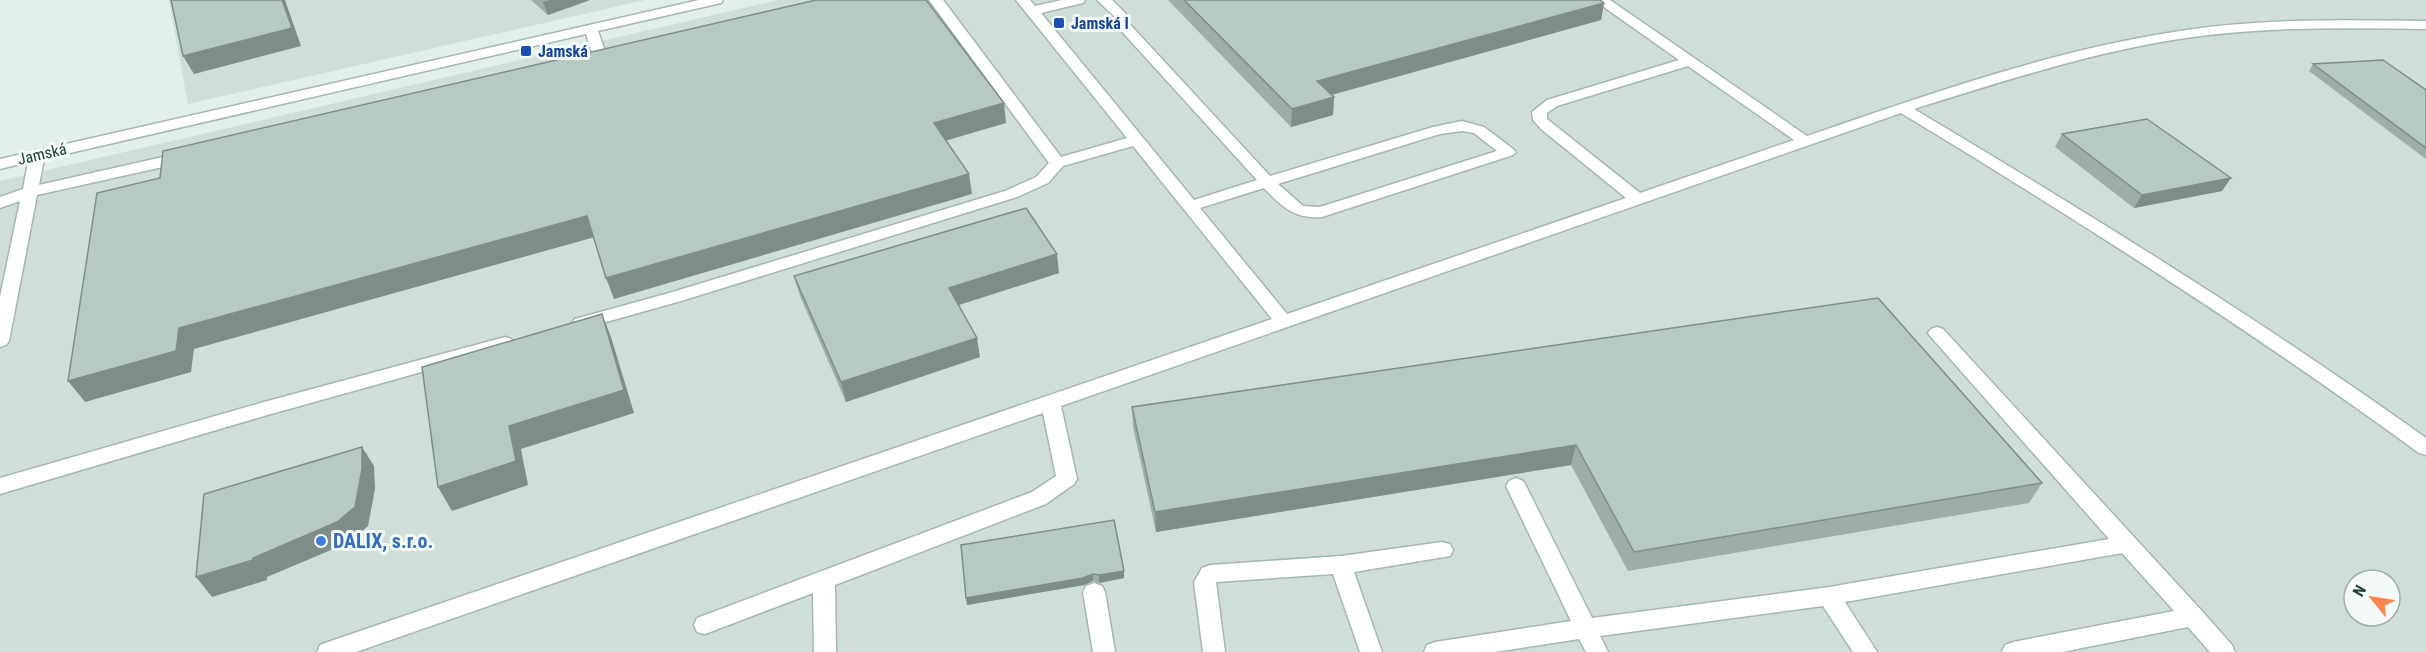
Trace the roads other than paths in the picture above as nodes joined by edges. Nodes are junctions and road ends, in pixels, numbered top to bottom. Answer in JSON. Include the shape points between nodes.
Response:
{"nodes":[{"id":1,"x":716,"y":0,"type":"edge"},
{"id":2,"x":936,"y":0,"type":"edge"},
{"id":3,"x":1078,"y":0,"type":"edge"},
{"id":4,"x":1104,"y":0,"type":"edge"},
{"id":5,"x":1601,"y":0,"type":"edge"},
{"id":6,"x":1028,"y":6,"type":"edge"},
{"id":7,"x":2426,"y":25,"type":"edge"},
{"id":8,"x":591,"y":28,"type":"junction"},
{"id":9,"x":600,"y":60,"type":"edge"},
{"id":10,"x":1690,"y":61,"type":"junction"},
{"id":11,"x":1902,"y":108,"type":"junction"},
{"id":12,"x":1137,"y":140,"type":"junction"},
{"id":13,"x":1805,"y":141,"type":"junction"},
{"id":14,"x":37,"y":155,"type":"junction"},
{"id":15,"x":194,"y":155,"type":"edge"},
{"id":16,"x":1057,"y":163,"type":"junction"},
{"id":17,"x":0,"y":164,"type":"edge"},
{"id":18,"x":1267,"y":182,"type":"junction"},
{"id":19,"x":30,"y":192,"type":"junction"},
{"id":20,"x":1638,"y":199,"type":"junction"},
{"id":21,"x":0,"y":203,"type":"edge"},
{"id":22,"x":1190,"y":206,"type":"junction"},
{"id":23,"x":1284,"y":322,"type":"junction"},
{"id":24,"x":561,"y":328,"type":"edge"},
{"id":25,"x":1937,"y":333,"type":"dead end"},
{"id":26,"x":526,"y":337,"type":"edge"},
{"id":27,"x":0,"y":341,"type":"edge"},
{"id":28,"x":1050,"y":402,"type":"junction"},
{"id":29,"x":2426,"y":448,"type":"edge"},
{"id":30,"x":0,"y":486,"type":"edge"},
{"id":31,"x":1516,"y":486,"type":"dead end"},
{"id":32,"x":2126,"y":543,"type":"junction"},
{"id":33,"x":1442,"y":550,"type":"dead end"},
{"id":34,"x":1341,"y":565,"type":"junction"},
{"id":35,"x":824,"y":580,"type":"junction"},
{"id":36,"x":1094,"y":592,"type":"dead end"},
{"id":37,"x":1829,"y":596,"type":"junction"},
{"id":38,"x":2193,"y":617,"type":"junction"},
{"id":39,"x":705,"y":625,"type":"dead end"},
{"id":40,"x":1586,"y":628,"type":"junction"},
{"id":41,"x":328,"y":652,"type":"edge"},
{"id":42,"x":825,"y":652,"type":"edge"},
{"id":43,"x":1104,"y":652,"type":"edge"},
{"id":44,"x":1215,"y":652,"type":"edge"},
{"id":45,"x":1371,"y":652,"type":"edge"},
{"id":46,"x":1435,"y":652,"type":"edge"},
{"id":47,"x":1597,"y":652,"type":"edge"},
{"id":48,"x":1866,"y":652,"type":"edge"},
{"id":49,"x":2013,"y":652,"type":"edge"},
{"id":50,"x":2224,"y":652,"type":"edge"}],
"edges":[{"from":1,"to":8,"type":"street","name":"Jamská"},
{"from":2,"to":16,"type":"street"},
{"from":3,"to":6,"type":"street"},
{"from":4,"to":18,"type":"street"},
{"from":5,"to":10,"type":"street"},
{"from":6,"to":12,"type":"street"},
{"from":7,"to":11,"type":"street","via":[[2261,28],[2151,39],[2036,67]]},
{"from":8,"to":9,"type":"street"},
{"from":8,"to":14,"type":"street","name":"Jamská"},
{"from":10,"to":13,"type":"street"},
{"from":10,"to":20,"type":"street","via":[[1552,103],[1539,111],[1546,126]]},
{"from":11,"to":13,"type":"street"},
{"from":11,"to":29,"type":"street","via":[[2192,286]]},
{"from":12,"to":16,"type":"street"},
{"from":12,"to":22,"type":"street"},
{"from":13,"to":20,"type":"street"},
{"from":14,"to":17,"type":"street","name":"Jamská"},
{"from":14,"to":19,"type":"street"},
{"from":15,"to":19,"type":"street"},
{"from":16,"to":24,"type":"street","via":[[1042,180],[1011,194]]},
{"from":18,"to":18,"type":"street","via":[[1296,210],[1310,214],[1508,153],[1479,129],[1453,127]]},
{"from":18,"to":22,"type":"street"},
{"from":19,"to":21,"type":"street"},
{"from":19,"to":27,"type":"street"},
{"from":20,"to":23,"type":"street"},
{"from":22,"to":23,"type":"street"},
{"from":23,"to":28,"type":"street"},
{"from":25,"to":32,"type":"street"},
{"from":26,"to":30,"type":"street"},
{"from":28,"to":35,"type":"street","via":[[1066,478],[1039,498]]},
{"from":28,"to":41,"type":"street"},
{"from":31,"to":40,"type":"street"},
{"from":32,"to":37,"type":"street"},
{"from":32,"to":38,"type":"street"},
{"from":33,"to":34,"type":"street"},
{"from":34,"to":44,"type":"street","via":[[1210,574],[1204,582]]},
{"from":34,"to":45,"type":"street"},
{"from":35,"to":39,"type":"street"},
{"from":35,"to":42,"type":"street"},
{"from":36,"to":43,"type":"street"},
{"from":37,"to":40,"type":"street"},
{"from":37,"to":48,"type":"street"},
{"from":38,"to":49,"type":"street"},
{"from":38,"to":50,"type":"street"},
{"from":40,"to":46,"type":"street"},
{"from":40,"to":47,"type":"street"}]}
